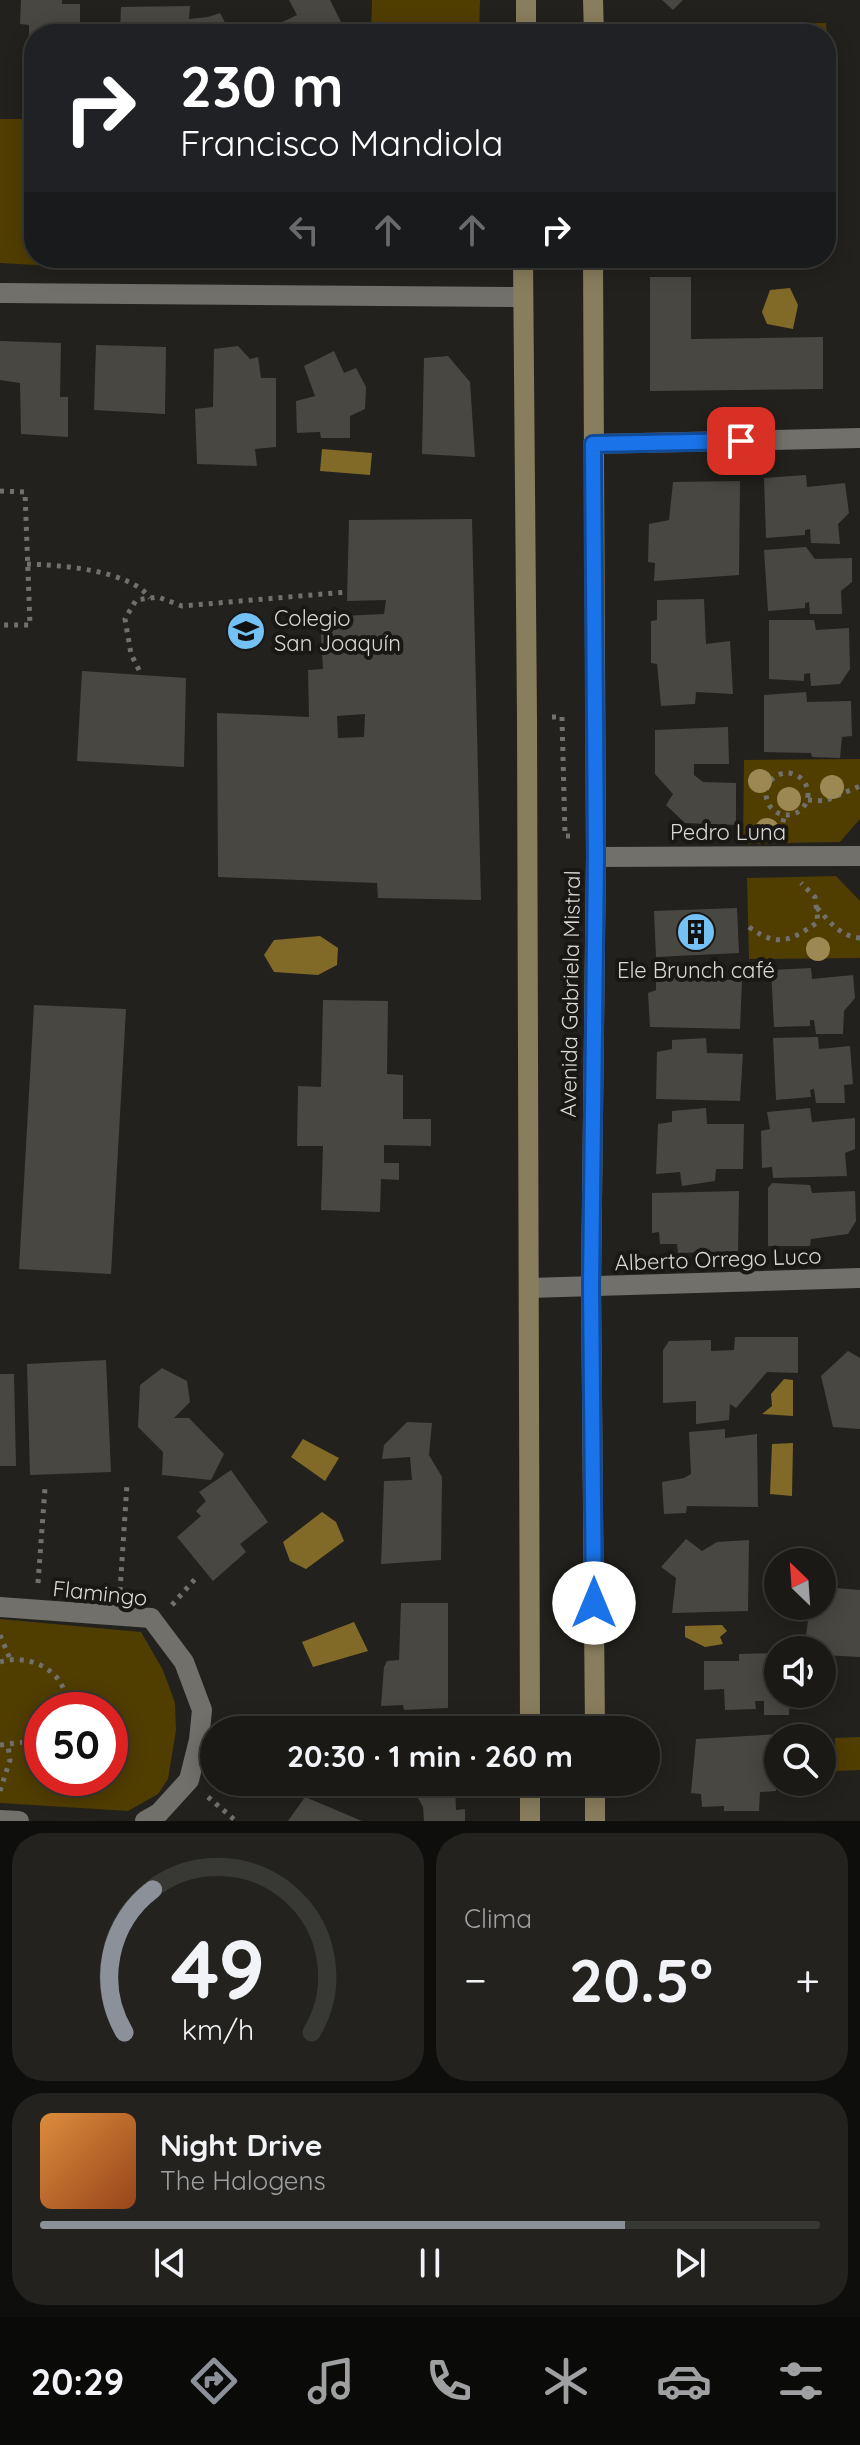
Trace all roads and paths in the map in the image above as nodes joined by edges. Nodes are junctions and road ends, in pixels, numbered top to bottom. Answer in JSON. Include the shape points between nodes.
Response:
{"nodes":[{"id":1,"x":526,"y":0,"type":"edge"},
{"id":2,"x":593,"y":0,"type":"edge"},
{"id":3,"x":526,"y":24,"type":"edge"},
{"id":4,"x":594,"y":24,"type":"edge"},
{"id":5,"x":523,"y":268,"type":"edge"},
{"id":6,"x":593,"y":268,"type":"edge"},
{"id":7,"x":0,"y":293,"type":"edge"},
{"id":8,"x":522,"y":297,"type":"junction"},
{"id":9,"x":860,"y":438,"type":"edge"},
{"id":10,"x":593,"y":444,"type":"junction"},
{"id":11,"x":0,"y":491,"type":"edge"},
{"id":12,"x":27,"y":564,"type":"junction"},
{"id":13,"x":347,"y":592,"type":"dead end"},
{"id":14,"x":151,"y":599,"type":"junction"},
{"id":15,"x":0,"y":625,"type":"edge"},
{"id":16,"x":139,"y":670,"type":"dead end"},
{"id":17,"x":527,"y":718,"type":"junction"},
{"id":18,"x":860,"y":786,"type":"edge"},
{"id":19,"x":808,"y":800,"type":"junction"},
{"id":20,"x":596,"y":835,"type":"junction"},
{"id":21,"x":775,"y":856,"type":"junction"},
{"id":22,"x":860,"y":856,"type":"edge"},
{"id":23,"x":596,"y":857,"type":"junction"},
{"id":24,"x":816,"y":907,"type":"junction"},
{"id":25,"x":749,"y":927,"type":"dead end"},
{"id":26,"x":860,"y":938,"type":"edge"},
{"id":27,"x":860,"y":1278,"type":"edge"},
{"id":28,"x":591,"y":1287,"type":"junction"},
{"id":29,"x":529,"y":1288,"type":"junction"},
{"id":30,"x":127,"y":1484,"type":"dead end"},
{"id":31,"x":45,"y":1488,"type":"dead end"},
{"id":32,"x":0,"y":1607,"type":"edge"},
{"id":33,"x":36,"y":1610,"type":"junction"},
{"id":34,"x":118,"y":1616,"type":"junction"},
{"id":35,"x":0,"y":1635,"type":"edge"},
{"id":36,"x":10,"y":1659,"type":"junction"},
{"id":37,"x":0,"y":1662,"type":"edge"},
{"id":38,"x":64,"y":1692,"type":"edge"},
{"id":39,"x":530,"y":1716,"type":"edge"},
{"id":40,"x":595,"y":1716,"type":"edge"},
{"id":41,"x":24,"y":1740,"type":"edge"},
{"id":42,"x":0,"y":1745,"type":"edge"},
{"id":43,"x":8,"y":1745,"type":"junction"},
{"id":44,"x":189,"y":1780,"type":"junction"},
{"id":45,"x":0,"y":1791,"type":"edge"},
{"id":46,"x":530,"y":1796,"type":"edge"},
{"id":47,"x":595,"y":1796,"type":"edge"},
{"id":48,"x":0,"y":1820,"type":"edge"},
{"id":49,"x":19,"y":1821,"type":"edge"},
{"id":50,"x":145,"y":1821,"type":"edge"},
{"id":51,"x":236,"y":1821,"type":"edge"},
{"id":52,"x":530,"y":1821,"type":"edge"},
{"id":53,"x":595,"y":1821,"type":"edge"}],
"edges":[{"from":1,"to":3,"type":"main road"},
{"from":2,"to":4,"type":"main road"},
{"from":5,"to":8,"type":"main road","name":"Avenida Gabriela Mistral"},
{"from":6,"to":10,"type":"main road","name":"Avenida Gabriela Mistral"},
{"from":7,"to":8,"type":"street"},
{"from":8,"to":17,"type":"main road","name":"Avenida Gabriela Mistral"},
{"from":9,"to":10,"type":"street"},
{"from":10,"to":20,"type":"main road","name":"Avenida Gabriela Mistral"},
{"from":11,"to":12,"type":"path","via":[[25,492]]},
{"from":12,"to":14,"type":"path","via":[[75,566],[118,578]]},
{"from":12,"to":15,"type":"path","via":[[30,625]]},
{"from":13,"to":14,"type":"path","via":[[182,606]]},
{"from":14,"to":16,"type":"path","via":[[136,600],[125,619]]},
{"from":17,"to":20,"type":"path","via":[[562,717],[565,836]]},
{"from":17,"to":29,"type":"main road","name":"Avenida Gabriela Mistral"},
{"from":18,"to":19,"type":"path","via":[[825,801]]},
{"from":19,"to":19,"type":"path","via":[[799,812],[785,815],[767,802],[766,788],[774,777],[793,773],[805,780]]},
{"from":20,"to":23,"type":"main road","name":"Avenida Gabriela Mistral"},
{"from":21,"to":22,"type":"street","name":"Pedro Luna"},
{"from":21,"to":23,"type":"street","name":"Pedro Luna"},
{"from":21,"to":24,"type":"path","via":[[815,897]]},
{"from":23,"to":28,"type":"main road","name":"Avenida Gabriela Mistral"},
{"from":24,"to":25,"type":"path","via":[[818,922],[794,939],[766,939]]},
{"from":24,"to":26,"type":"path","via":[[836,928]]},
{"from":27,"to":28,"type":"street","name":"Alberto Orrego Luco"},
{"from":28,"to":29,"type":"street","name":"Alberto Orrego Luco"},
{"from":28,"to":40,"type":"main road","name":"Avenida Gabriela Mistral"},
{"from":29,"to":39,"type":"main road","name":"Avenida Gabriela Mistral"},
{"from":30,"to":34,"type":"path"},
{"from":31,"to":33,"type":"path"},
{"from":32,"to":33,"type":"street","name":"Flamingo"},
{"from":33,"to":34,"type":"street","name":"Flamingo"},
{"from":34,"to":44,"type":"street","name":"Flamingo","via":[[151,1618],[184,1662],[202,1710]]},
{"from":35,"to":36,"type":"path"},
{"from":36,"to":37,"type":"path"},
{"from":36,"to":38,"type":"path","via":[[52,1671]]},
{"from":41,"to":43,"type":"path"},
{"from":42,"to":43,"type":"path"},
{"from":43,"to":45,"type":"path","via":[[10,1760]]},
{"from":44,"to":50,"type":"street","name":"Flamingo"},
{"from":44,"to":51,"type":"path"},
{"from":46,"to":52,"type":"main road"},
{"from":47,"to":53,"type":"main road"},
{"from":48,"to":49,"type":"street"}]}
